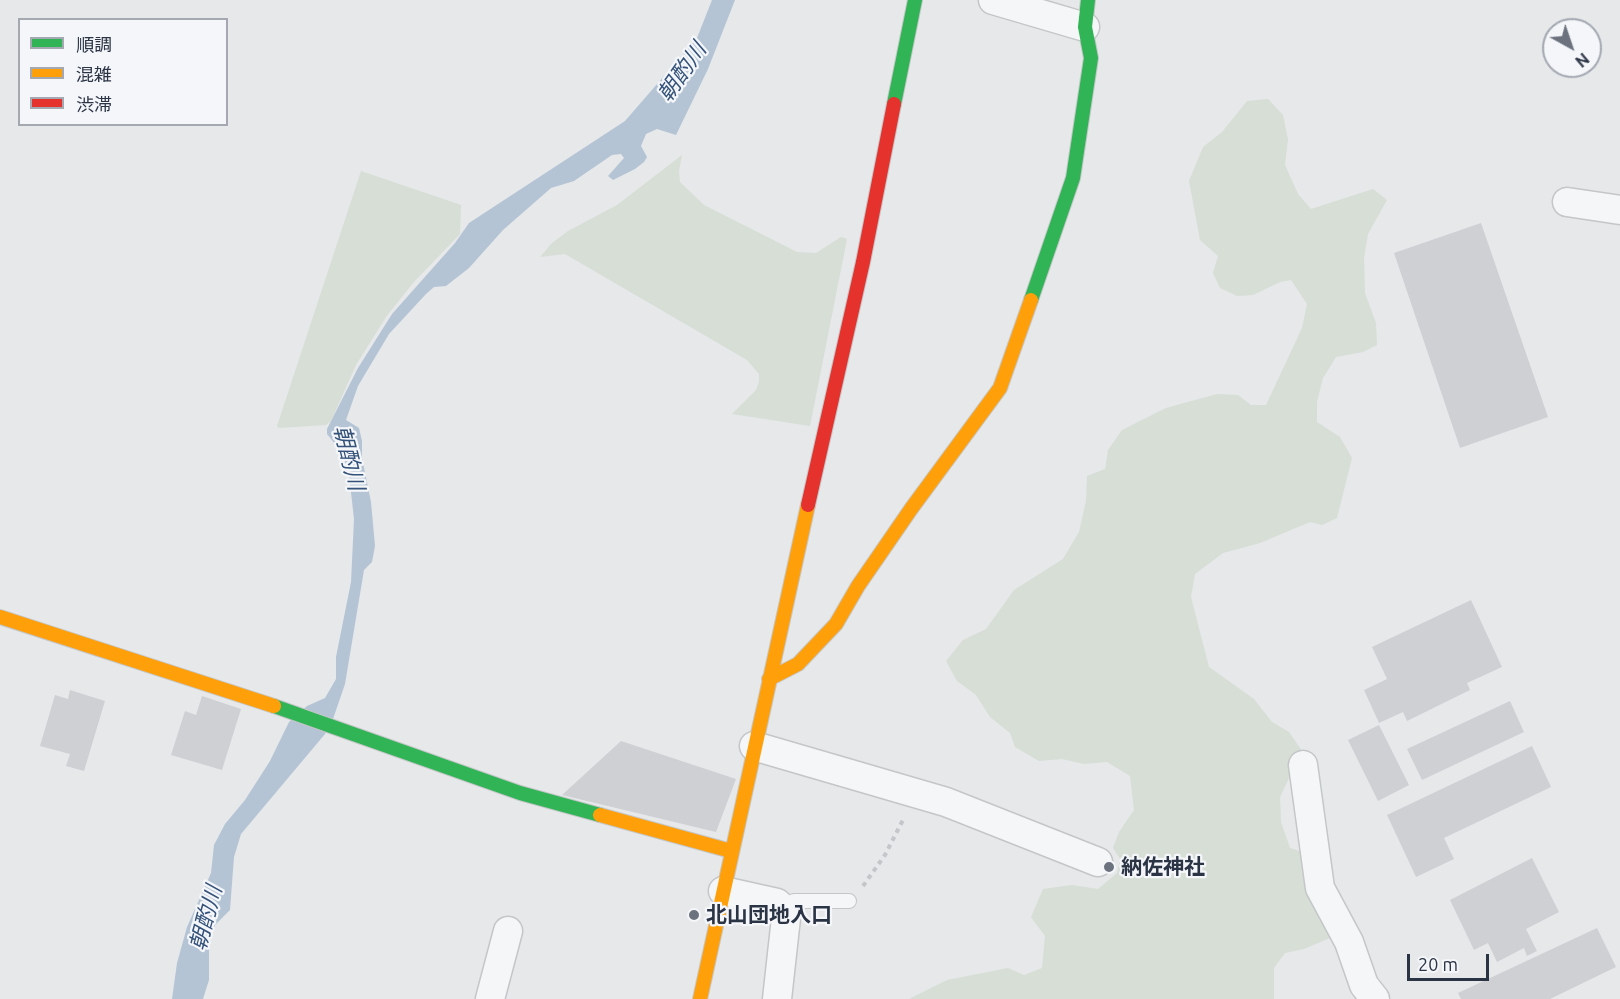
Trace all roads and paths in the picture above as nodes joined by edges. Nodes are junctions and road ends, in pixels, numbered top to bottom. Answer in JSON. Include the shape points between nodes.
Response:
{"nodes":[{"id":1,"x":915,"y":0,"type":"edge"},
{"id":2,"x":993,"y":0,"type":"edge"},
{"id":3,"x":1087,"y":14,"type":"edge"},
{"id":4,"x":1567,"y":202,"type":"dead end"},
{"id":5,"x":1620,"y":210,"type":"edge"},
{"id":6,"x":0,"y":617,"type":"edge"},
{"id":7,"x":769,"y":679,"type":"junction"},
{"id":8,"x":754,"y":747,"type":"junction"},
{"id":9,"x":1303,"y":765,"type":"dead end"},
{"id":10,"x":916,"y":793,"type":"junction"},
{"id":11,"x":731,"y":851,"type":"junction"},
{"id":12,"x":1098,"y":862,"type":"dead end"},
{"id":13,"x":723,"y":891,"type":"junction"},
{"id":14,"x":845,"y":901,"type":"joint"},
{"id":15,"x":781,"y":906,"type":"junction"},
{"id":16,"x":508,"y":930,"type":"dead end"},
{"id":17,"x":490,"y":999,"type":"edge"},
{"id":18,"x":700,"y":999,"type":"edge"},
{"id":19,"x":777,"y":999,"type":"edge"},
{"id":20,"x":1375,"y":999,"type":"edge"}],
"edges":[{"from":1,"to":7,"type":"street","via":[[864,262]]},
{"from":2,"to":3,"type":"street"},
{"from":3,"to":7,"type":"street","via":[[1091,58],[1073,178],[1000,388],[911,509],[836,624],[798,664]]},
{"from":4,"to":5,"type":"street"},
{"from":6,"to":11,"type":"street","via":[[280,708],[520,793]]},
{"from":7,"to":8,"type":"street"},
{"from":8,"to":10,"type":"street"},
{"from":8,"to":11,"type":"street"},
{"from":9,"to":20,"type":"street","via":[[1320,888],[1349,942],[1364,985]]},
{"from":10,"to":12,"type":"street"},
{"from":10,"to":14,"type":"path","via":[[870,879]]},
{"from":11,"to":13,"type":"street"},
{"from":13,"to":15,"type":"street"},
{"from":13,"to":18,"type":"street"},
{"from":14,"to":15,"type":"lane","via":[[794,901]]},
{"from":15,"to":19,"type":"street","via":[[786,918]]},
{"from":16,"to":17,"type":"street"}]}
